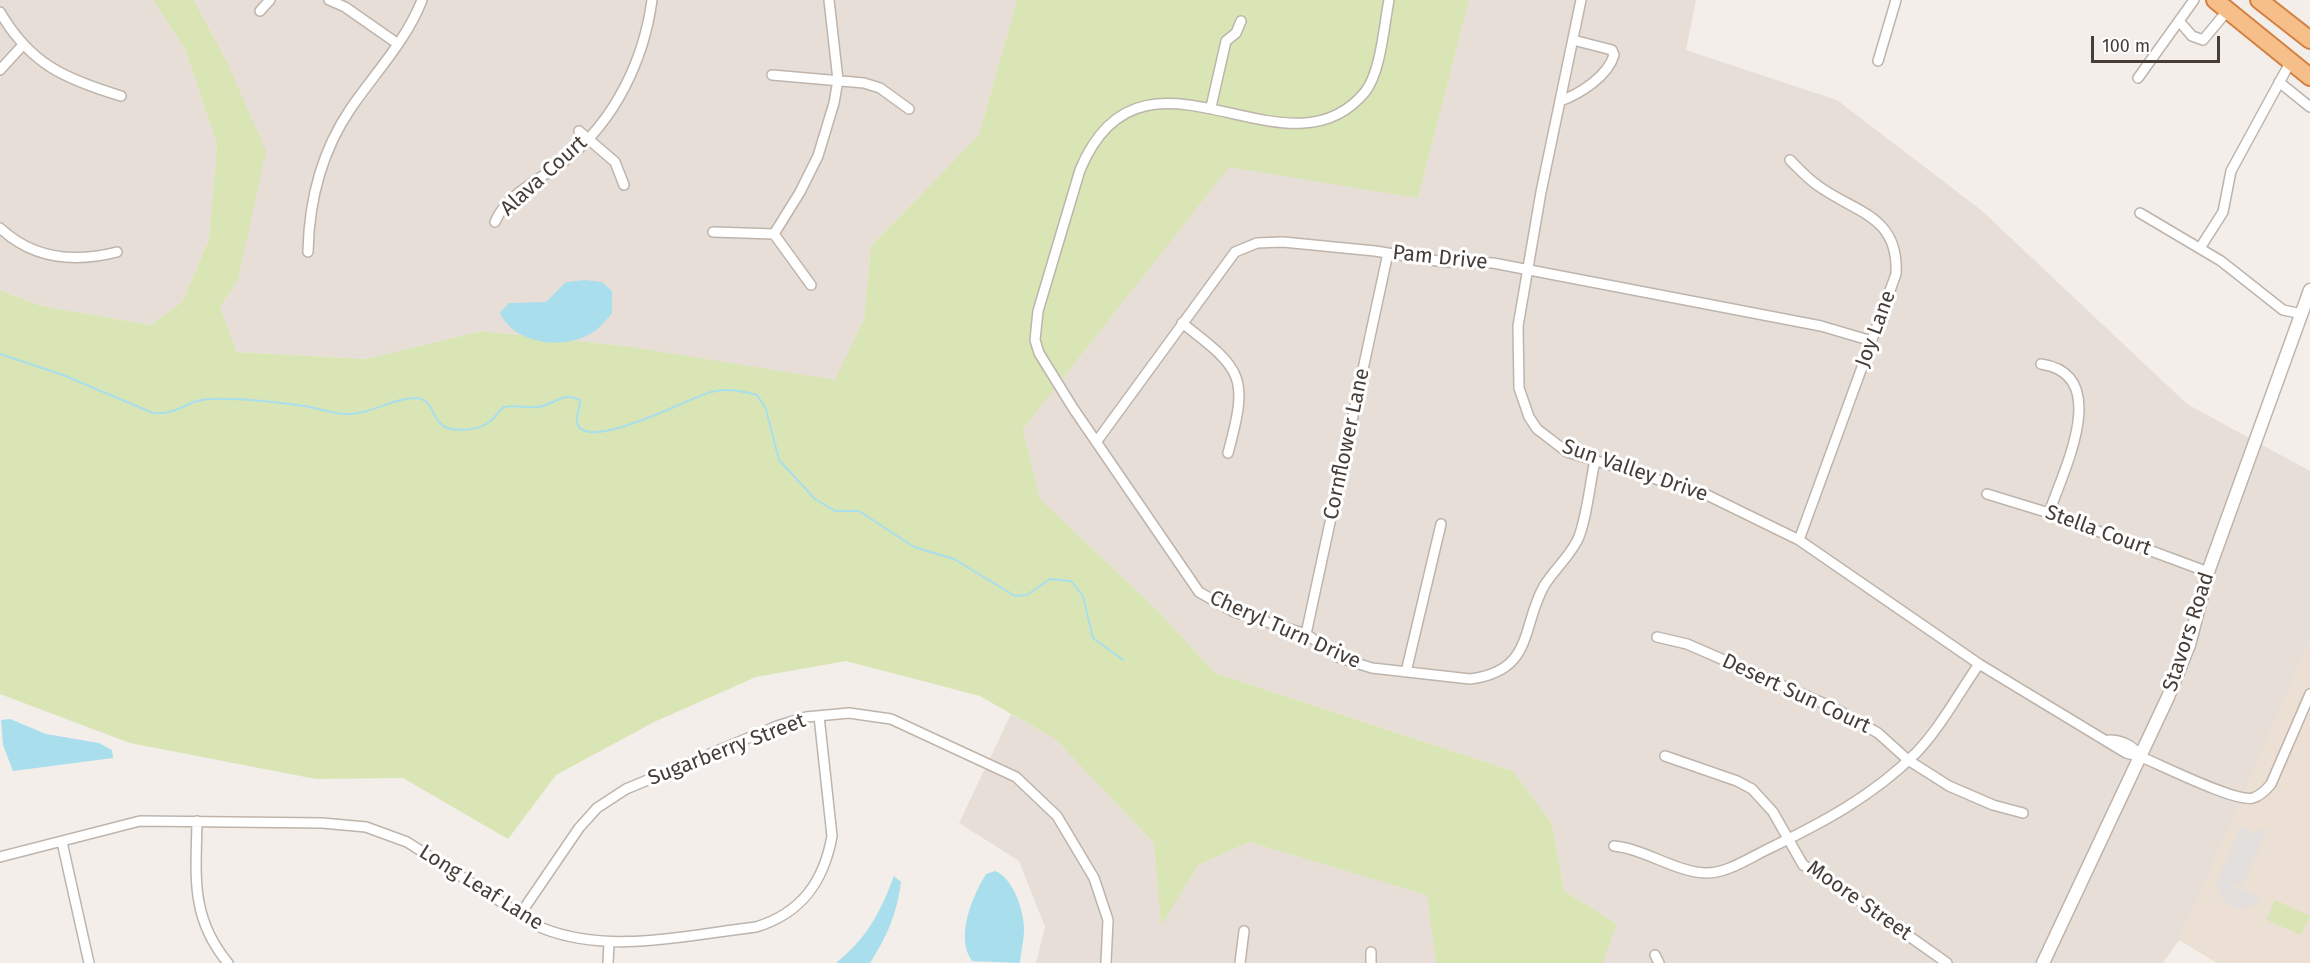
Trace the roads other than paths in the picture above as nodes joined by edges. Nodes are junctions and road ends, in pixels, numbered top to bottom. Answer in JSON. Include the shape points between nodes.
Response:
{"nodes":[{"id":1,"x":270,"y":0,"type":"edge"},
{"id":2,"x":329,"y":0,"type":"edge"},
{"id":3,"x":422,"y":0,"type":"edge"},
{"id":4,"x":652,"y":0,"type":"edge"},
{"id":5,"x":829,"y":0,"type":"edge"},
{"id":6,"x":1389,"y":0,"type":"edge"},
{"id":7,"x":1581,"y":0,"type":"edge"},
{"id":8,"x":1896,"y":0,"type":"edge"},
{"id":9,"x":2194,"y":0,"type":"edge"},
{"id":10,"x":2259,"y":0,"type":"edge"},
{"id":11,"x":2222,"y":5,"type":"edge"},
{"id":12,"x":260,"y":11,"type":"dead end"},
{"id":13,"x":0,"y":12,"type":"edge"},
{"id":14,"x":1241,"y":21,"type":"dead end"},
{"id":15,"x":2179,"y":21,"type":"junction"},
{"id":16,"x":1573,"y":40,"type":"junction"},
{"id":17,"x":2310,"y":40,"type":"edge"},
{"id":18,"x":398,"y":44,"type":"junction"},
{"id":19,"x":22,"y":46,"type":"junction"},
{"id":20,"x":1878,"y":61,"type":"dead end"},
{"id":21,"x":2291,"y":61,"type":"junction"},
{"id":22,"x":0,"y":70,"type":"edge"},
{"id":23,"x":772,"y":75,"type":"dead end"},
{"id":24,"x":2310,"y":77,"type":"edge"},
{"id":25,"x":2138,"y":78,"type":"dead end"},
{"id":26,"x":838,"y":80,"type":"junction"},
{"id":27,"x":2279,"y":82,"type":"junction"},
{"id":28,"x":121,"y":96,"type":"dead end"},
{"id":29,"x":1560,"y":100,"type":"junction"},
{"id":30,"x":1211,"y":106,"type":"junction"},
{"id":31,"x":2310,"y":107,"type":"edge"},
{"id":32,"x":909,"y":109,"type":"dead end"},
{"id":33,"x":579,"y":131,"type":"dead end"},
{"id":34,"x":588,"y":138,"type":"junction"},
{"id":35,"x":1790,"y":160,"type":"dead end"},
{"id":36,"x":624,"y":185,"type":"dead end"},
{"id":37,"x":2140,"y":213,"type":"dead end"},
{"id":38,"x":495,"y":222,"type":"dead end"},
{"id":39,"x":0,"y":228,"type":"edge"},
{"id":40,"x":713,"y":232,"type":"dead end"},
{"id":41,"x":774,"y":234,"type":"junction"},
{"id":42,"x":2200,"y":248,"type":"junction"},
{"id":43,"x":117,"y":252,"type":"dead end"},
{"id":44,"x":308,"y":252,"type":"dead end"},
{"id":45,"x":1388,"y":253,"type":"junction"},
{"id":46,"x":1527,"y":270,"type":"junction"},
{"id":47,"x":811,"y":285,"type":"dead end"},
{"id":48,"x":2310,"y":290,"type":"edge"},
{"id":49,"x":2302,"y":314,"type":"junction"},
{"id":50,"x":1182,"y":323,"type":"junction"},
{"id":51,"x":1872,"y":341,"type":"junction"},
{"id":52,"x":2041,"y":364,"type":"dead end"},
{"id":53,"x":1097,"y":441,"type":"junction"},
{"id":54,"x":1228,"y":453,"type":"dead end"},
{"id":55,"x":1595,"y":461,"type":"junction"},
{"id":56,"x":1987,"y":494,"type":"dead end"},
{"id":57,"x":2049,"y":513,"type":"junction"},
{"id":58,"x":1441,"y":524,"type":"dead end"},
{"id":59,"x":1799,"y":540,"type":"junction"},
{"id":60,"x":2208,"y":572,"type":"junction"},
{"id":61,"x":1306,"y":634,"type":"junction"},
{"id":62,"x":1657,"y":638,"type":"dead end"},
{"id":63,"x":1979,"y":664,"type":"junction"},
{"id":64,"x":1406,"y":672,"type":"junction"},
{"id":65,"x":2310,"y":694,"type":"edge"},
{"id":66,"x":819,"y":716,"type":"junction"},
{"id":67,"x":1665,"y":756,"type":"dead end"},
{"id":68,"x":2139,"y":756,"type":"junction"},
{"id":69,"x":1908,"y":760,"type":"junction"},
{"id":70,"x":2023,"y":813,"type":"dead end"},
{"id":71,"x":197,"y":821,"type":"junction"},
{"id":72,"x":1789,"y":839,"type":"junction"},
{"id":73,"x":62,"y":842,"type":"junction"},
{"id":74,"x":1614,"y":846,"type":"dead end"},
{"id":75,"x":0,"y":857,"type":"edge"},
{"id":76,"x":521,"y":913,"type":"junction"},
{"id":77,"x":1244,"y":931,"type":"dead end"},
{"id":78,"x":609,"y":943,"type":"junction"},
{"id":79,"x":1371,"y":952,"type":"dead end"},
{"id":80,"x":89,"y":963,"type":"edge"},
{"id":81,"x":228,"y":963,"type":"edge"},
{"id":82,"x":608,"y":963,"type":"edge"},
{"id":83,"x":1106,"y":963,"type":"edge"},
{"id":84,"x":1240,"y":963,"type":"edge"},
{"id":85,"x":1371,"y":963,"type":"edge"},
{"id":86,"x":1947,"y":963,"type":"edge"},
{"id":87,"x":2043,"y":963,"type":"edge"}],
"edges":[{"from":1,"to":12,"type":"street"},
{"from":2,"to":18,"type":"street"},
{"from":3,"to":18,"type":"street"},
{"from":4,"to":34,"type":"street","name":"Alava Court","via":[[646,36],[628,81]]},
{"from":5,"to":26,"type":"street"},
{"from":6,"to":30,"type":"street","name":"Cheryl Turn Drive","via":[[1375,70],[1366,91],[1339,115],[1295,125]]},
{"from":7,"to":16,"type":"street","name":"Sun Valley Drive"},
{"from":8,"to":20,"type":"street"},
{"from":9,"to":15,"type":"street"},
{"from":10,"to":17,"type":"highway"},
{"from":11,"to":15,"type":"street","via":[[2203,40],[2192,36]]},
{"from":11,"to":21,"type":"highway"},
{"from":13,"to":19,"type":"street"},
{"from":14,"to":30,"type":"street","via":[[1236,33],[1226,41]]},
{"from":15,"to":25,"type":"street"},
{"from":16,"to":29,"type":"street","name":"Sun Valley Drive"},
{"from":16,"to":29,"type":"street","via":[[1612,50],[1614,55],[1604,72],[1578,93]]},
{"from":18,"to":44,"type":"street","via":[[350,110],[325,159],[311,202]]},
{"from":19,"to":22,"type":"street"},
{"from":19,"to":28,"type":"street","via":[[65,75]]},
{"from":21,"to":24,"type":"highway"},
{"from":21,"to":27,"type":"street"},
{"from":23,"to":26,"type":"street"},
{"from":26,"to":32,"type":"street","via":[[880,88]]},
{"from":26,"to":41,"type":"street","via":[[818,156]]},
{"from":27,"to":31,"type":"street"},
{"from":27,"to":42,"type":"street","via":[[2231,171],[2223,212]]},
{"from":29,"to":46,"type":"street","name":"Sun Valley Drive"},
{"from":30,"to":53,"type":"street","name":"Cheryl Turn Drive","via":[[1174,102],[1140,108],[1109,124],[1088,150],[1038,311],[1035,340],[1048,370]]},
{"from":33,"to":34,"type":"street"},
{"from":34,"to":36,"type":"street","via":[[615,162]]},
{"from":34,"to":38,"type":"street","name":"Alava Court","via":[[569,158],[508,202]]},
{"from":35,"to":51,"type":"street","name":"Joy Lane","via":[[1817,185],[1876,221],[1891,238],[1897,255],[1896,274]]},
{"from":37,"to":42,"type":"street"},
{"from":39,"to":43,"type":"street","via":[[22,245],[50,255],[84,258]]},
{"from":40,"to":41,"type":"street"},
{"from":41,"to":47,"type":"street"},
{"from":42,"to":49,"type":"street","via":[[2283,310]]},
{"from":45,"to":46,"type":"street","name":"Pam Drive"},
{"from":45,"to":50,"type":"street","name":"Pam Drive","via":[[1257,243],[1235,252]]},
{"from":45,"to":61,"type":"street","name":"Cornflower Lane"},
{"from":46,"to":51,"type":"street","name":"Pam Drive","via":[[1821,326]]},
{"from":46,"to":55,"type":"street","name":"Sun Valley Drive","via":[[1518,326],[1522,402],[1538,429],[1554,444],[1567,453]]},
{"from":48,"to":49,"type":"street","name":"Stavors Road"},
{"from":49,"to":60,"type":"street","name":"Stavors Road"},
{"from":50,"to":53,"type":"street","name":"Pam Drive"},
{"from":50,"to":54,"type":"street","via":[[1223,355],[1234,370],[1239,414]]},
{"from":51,"to":59,"type":"street","name":"Joy Lane"},
{"from":52,"to":57,"type":"street","via":[[2065,372],[2074,381],[2080,402],[2076,428]]},
{"from":53,"to":61,"type":"street","name":"Cheryl Turn Drive","via":[[1199,591],[1234,612]]},
{"from":55,"to":59,"type":"street","name":"Sun Valley Drive","via":[[1706,494]]},
{"from":55,"to":64,"type":"street","name":"Cheryl Turn Drive","via":[[1578,540],[1544,587],[1516,657],[1498,671],[1478,678]]},
{"from":56,"to":57,"type":"street","name":"Stella Court"},
{"from":57,"to":60,"type":"street","name":"Stella Court"},
{"from":58,"to":64,"type":"street"},
{"from":59,"to":63,"type":"street","name":"Sun Valley Drive"},
{"from":60,"to":68,"type":"street","name":"Stavors Road","via":[[2189,645]]},
{"from":61,"to":64,"type":"street","name":"Cheryl Turn Drive","via":[[1340,658],[1372,668]]},
{"from":62,"to":69,"type":"street","name":"Desert Sun Court","via":[[1687,644],[1832,707],[1878,733]]},
{"from":63,"to":68,"type":"street","name":"Sun Valley Drive","via":[[2108,741],[2122,742],[2136,750]]},
{"from":63,"to":69,"type":"street"},
{"from":65,"to":68,"type":"street","name":"Sun Valley Drive","via":[[2283,763],[2271,784],[2252,799],[2231,795]]},
{"from":66,"to":76,"type":"street","name":"Sugarberry Street","via":[[777,726],[673,768],[626,789],[597,808]]},
{"from":66,"to":78,"type":"street","name":"Long Leaf Lane","via":[[832,836],[823,872],[814,889],[772,922],[756,927]]},
{"from":66,"to":83,"type":"street","name":"Sugarberry Street","via":[[849,713],[891,719],[1016,777],[1057,816],[1094,878],[1108,920]]},
{"from":67,"to":72,"type":"street","name":"Moore Street","via":[[1752,789],[1773,812]]},
{"from":68,"to":87,"type":"street","name":"Stavors Road"},
{"from":69,"to":70,"type":"street","name":"Desert Sun Court","via":[[1967,794]]},
{"from":69,"to":72,"type":"street","via":[[1867,796]]},
{"from":71,"to":73,"type":"street","name":"Long Leaf Lane","via":[[140,821]]},
{"from":71,"to":76,"type":"street","name":"Long Leaf Lane","via":[[366,827],[407,842]]},
{"from":71,"to":81,"type":"street","via":[[196,890],[201,920],[214,947]]},
{"from":72,"to":74,"type":"street","via":[[1720,872],[1705,873]]},
{"from":72,"to":86,"type":"street","name":"Moore Street","via":[[1803,865]]},
{"from":73,"to":75,"type":"street","name":"Long Leaf Lane"},
{"from":73,"to":80,"type":"street"},
{"from":76,"to":78,"type":"street","name":"Long Leaf Lane","via":[[542,928],[561,935]]},
{"from":77,"to":84,"type":"street"},
{"from":78,"to":82,"type":"street"},
{"from":79,"to":85,"type":"street"}]}
